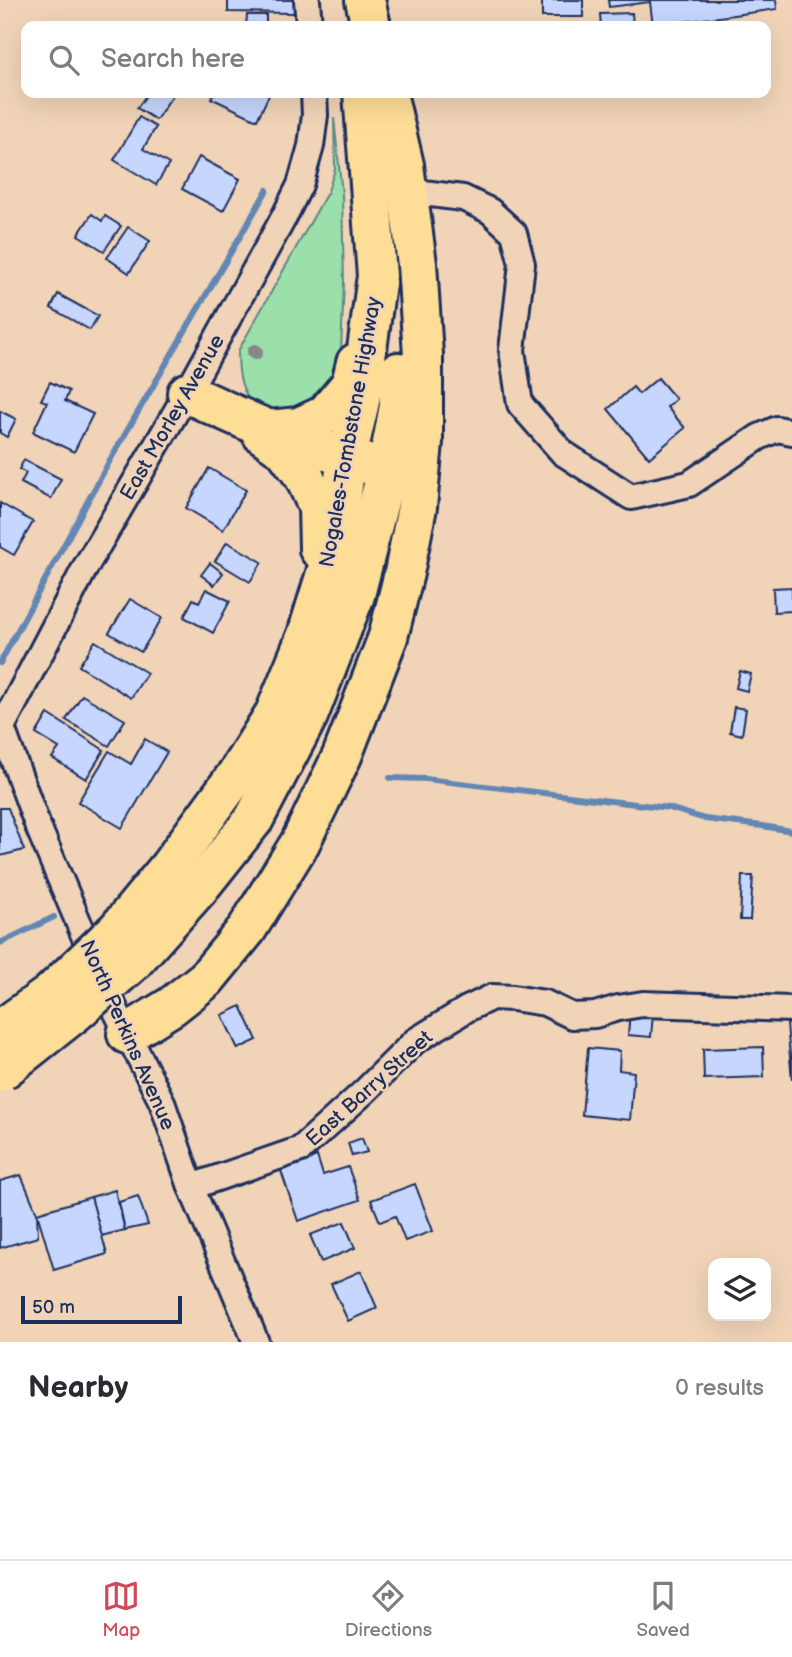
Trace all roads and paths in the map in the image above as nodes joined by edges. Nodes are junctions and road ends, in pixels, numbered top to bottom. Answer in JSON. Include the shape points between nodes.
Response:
{"nodes":[{"id":1,"x":307,"y":0,"type":"edge"},
{"id":2,"x":363,"y":0,"type":"edge"},
{"id":3,"x":309,"y":21,"type":"edge"},
{"id":4,"x":361,"y":21,"type":"edge"},
{"id":5,"x":369,"y":21,"type":"edge"},
{"id":6,"x":314,"y":98,"type":"edge"},
{"id":7,"x":363,"y":98,"type":"edge"},
{"id":8,"x":388,"y":98,"type":"edge"},
{"id":9,"x":407,"y":191,"type":"junction"},
{"id":10,"x":377,"y":276,"type":"junction"},
{"id":11,"x":187,"y":393,"type":"junction"},
{"id":12,"x":253,"y":423,"type":"junction"},
{"id":13,"x":792,"y":432,"type":"edge"},
{"id":14,"x":347,"y":457,"type":"junction"},
{"id":15,"x":387,"y":470,"type":"junction"},
{"id":16,"x":321,"y":592,"type":"junction"},
{"id":17,"x":1,"y":730,"type":"edge"},
{"id":18,"x":792,"y":1009,"type":"edge"},
{"id":19,"x":0,"y":1030,"type":"edge"},
{"id":20,"x":127,"y":1034,"type":"junction"},
{"id":21,"x":0,"y":1072,"type":"edge"},
{"id":22,"x":191,"y":1187,"type":"junction"},
{"id":23,"x":256,"y":1342,"type":"edge"}],
"edges":[{"from":1,"to":3,"type":"street"},
{"from":2,"to":4,"type":"main road"},
{"from":2,"to":5,"type":"main road"},
{"from":6,"to":11,"type":"street","name":"East Morley Avenue","via":[[312,146],[300,185]]},
{"from":7,"to":10,"type":"main road"},
{"from":8,"to":9,"type":"main road"},
{"from":9,"to":13,"type":"street","via":[[463,198],[490,211],[514,233],[522,264],[512,350],[520,404],[563,453],[631,497],[689,484],[759,437],[777,429]]},
{"from":9,"to":20,"type":"main road","via":[[423,355],[423,442],[417,507],[388,637],[342,756],[300,843],[247,929],[206,979]]},
{"from":10,"to":12,"type":"main road","via":[[351,384],[325,415],[299,427]]},
{"from":10,"to":14,"type":"main road","name":"Nogales-Tombstone Highway","via":[[360,401]]},
{"from":10,"to":15,"type":"main road","name":"Nogales-Tombstone Highway","via":[[396,318],[400,406]]},
{"from":11,"to":12,"type":"main road"},
{"from":11,"to":17,"type":"street","name":"East Morley Avenue","via":[[86,566]]},
{"from":12,"to":14,"type":"main road"},
{"from":12,"to":16,"type":"main road","via":[[285,450],[318,507]]},
{"from":14,"to":15,"type":"main road"},
{"from":14,"to":16,"type":"main road","name":"Nogales-Tombstone Highway","via":[[335,544]]},
{"from":15,"to":21,"type":"main road","name":"Nogales-Tombstone Highway","bridge":true,"via":[[355,595],[308,716],[254,819],[132,963]]},
{"from":16,"to":19,"type":"main road","name":"Nogales-Tombstone Highway","bridge":true,"via":[[275,713],[235,777],[117,930],[50,993]]},
{"from":17,"to":20,"type":"street","name":"North Perkins Avenue"},
{"from":18,"to":22,"type":"street","name":"East Barry Street","via":[[643,1004],[594,1016],[572,1016],[545,1003],[492,997],[415,1041],[301,1149]]},
{"from":20,"to":22,"type":"street","name":"North Perkins Avenue","via":[[162,1102]]},
{"from":22,"to":23,"type":"street","name":"North Perkins Avenue"}]}
